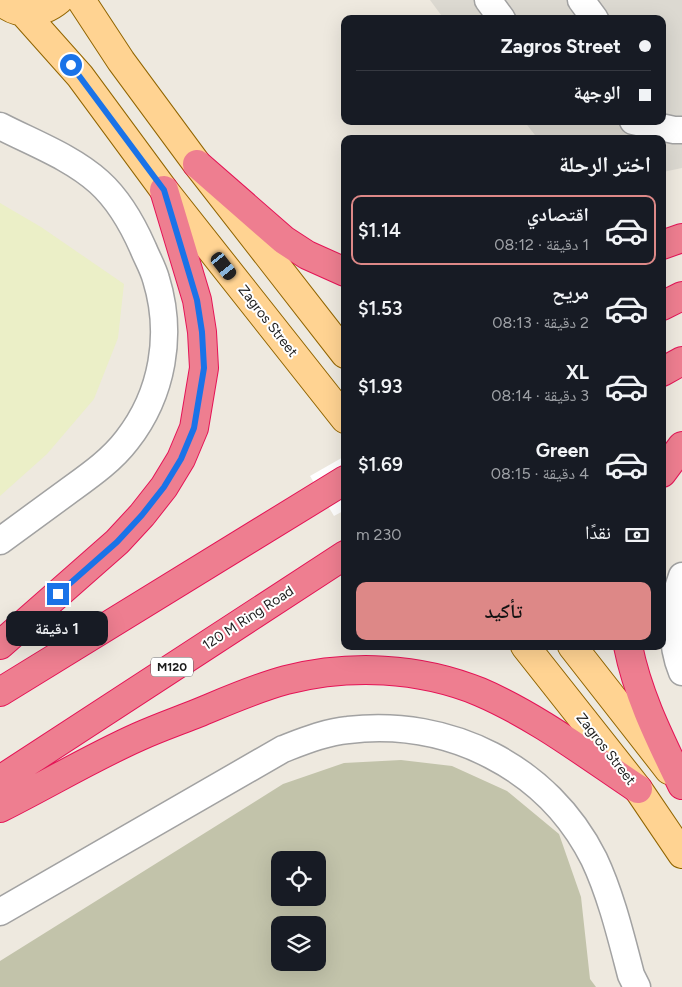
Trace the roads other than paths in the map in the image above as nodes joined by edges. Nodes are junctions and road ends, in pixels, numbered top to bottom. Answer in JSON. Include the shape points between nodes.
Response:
{"nodes":[{"id":1,"x":59,"y":0,"type":"edge"},
{"id":2,"x":81,"y":0,"type":"edge"},
{"id":3,"x":488,"y":0,"type":"edge"},
{"id":4,"x":581,"y":0,"type":"edge"},
{"id":5,"x":10,"y":10,"type":"edge"},
{"id":6,"x":499,"y":15,"type":"edge"},
{"id":7,"x":592,"y":15,"type":"edge"},
{"id":8,"x":0,"y":126,"type":"edge"},
{"id":9,"x":197,"y":164,"type":"junction"},
{"id":10,"x":164,"y":190,"type":"junction"},
{"id":11,"x":682,"y":238,"type":"edge"},
{"id":12,"x":666,"y":244,"type":"edge"},
{"id":13,"x":341,"y":270,"type":"edge"},
{"id":14,"x":682,"y":296,"type":"edge"},
{"id":15,"x":666,"y":304,"type":"edge"},
{"id":16,"x":341,"y":349,"type":"edge"},
{"id":17,"x":682,"y":361,"type":"edge"},
{"id":18,"x":666,"y":370,"type":"edge"},
{"id":19,"x":341,"y":414,"type":"edge"},
{"id":20,"x":682,"y":446,"type":"edge"},
{"id":21,"x":666,"y":468,"type":"edge"},
{"id":22,"x":341,"y":482,"type":"edge"},
{"id":23,"x":0,"y":541,"type":"edge"},
{"id":24,"x":341,"y":557,"type":"edge"},
{"id":25,"x":682,"y":576,"type":"edge"},
{"id":26,"x":0,"y":645,"type":"edge"},
{"id":27,"x":528,"y":650,"type":"edge"},
{"id":28,"x":575,"y":650,"type":"edge"},
{"id":29,"x":629,"y":650,"type":"edge"},
{"id":30,"x":682,"y":672,"type":"edge"},
{"id":31,"x":0,"y":692,"type":"edge"},
{"id":32,"x":0,"y":780,"type":"edge"},
{"id":33,"x":682,"y":786,"type":"edge"},
{"id":34,"x":638,"y":789,"type":"junction"},
{"id":35,"x":0,"y":808,"type":"edge"},
{"id":36,"x":682,"y":854,"type":"edge"},
{"id":37,"x":0,"y":912,"type":"edge"},
{"id":38,"x":638,"y":987,"type":"edge"}],
"edges":[{"from":1,"to":5,"type":"main road","name":"Zagros Street","via":[[46,9]]},
{"from":2,"to":9,"type":"main road","via":[[121,61]]},
{"from":3,"to":6,"type":"street"},
{"from":4,"to":7,"type":"street"},
{"from":5,"to":10,"type":"main road","name":"Zagros Street","via":[[80,76]]},
{"from":8,"to":23,"type":"street","via":[[78,167],[116,201],[130,222],[156,277],[164,320],[162,363],[157,384],[127,441],[96,471]]},
{"from":9,"to":13,"type":"highway","via":[[284,240]]},
{"from":9,"to":16,"type":"main road"},
{"from":10,"to":19,"type":"main road","name":"Zagros Street"},
{"from":10,"to":26,"type":"highway","via":[[197,300],[202,332],[204,368],[194,428],[181,459],[142,515],[117,542]]},
{"from":11,"to":12,"type":"highway"},
{"from":14,"to":15,"type":"highway"},
{"from":17,"to":18,"type":"highway"},
{"from":20,"to":21,"type":"highway"},
{"from":22,"to":31,"type":"highway"},
{"from":24,"to":32,"type":"highway","name":"120 M Ring Road","number":"M120"},
{"from":25,"to":30,"type":"street","via":[[673,613],[674,641]]},
{"from":27,"to":34,"type":"main road","name":"Zagros Street"},
{"from":28,"to":33,"type":"main road"},
{"from":29,"to":33,"type":"highway","via":[[645,706]]},
{"from":34,"to":35,"type":"highway","via":[[508,705],[478,692],[415,674],[350,670],[286,680],[255,690],[138,738]]},
{"from":34,"to":36,"type":"main road","name":"Zagros Street"},
{"from":37,"to":38,"type":"street","via":[[283,749],[346,730],[412,729],[445,736],[506,762],[557,805],[594,859],[631,975]]}]}
